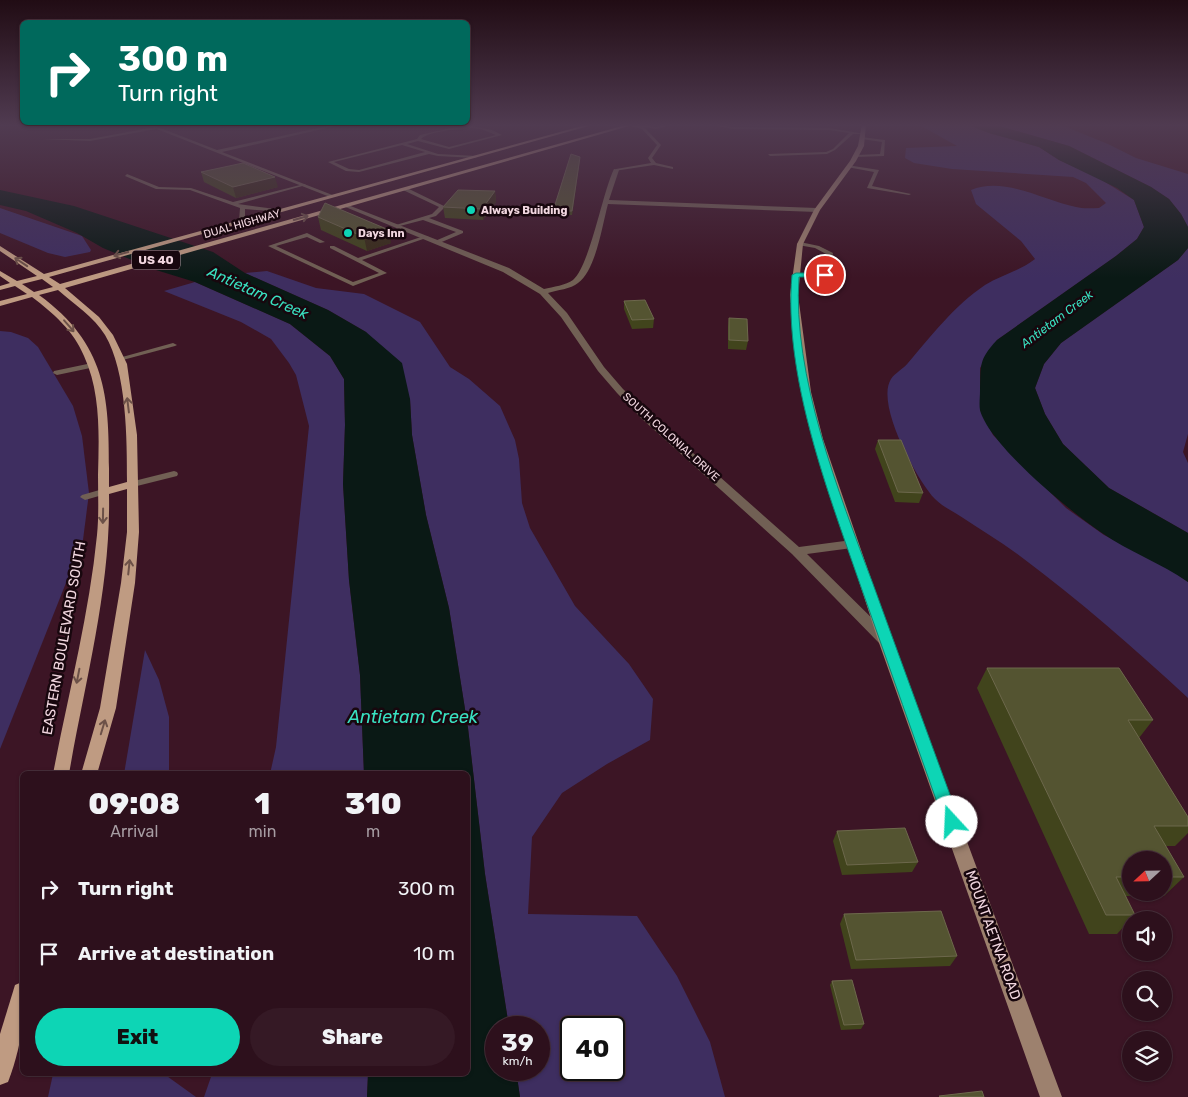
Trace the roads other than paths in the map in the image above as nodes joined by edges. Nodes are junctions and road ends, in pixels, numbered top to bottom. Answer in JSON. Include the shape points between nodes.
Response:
{"nodes":[{"id":1,"x":130,"y":175,"type":"edge"},
{"id":2,"x":279,"y":175,"type":"edge"},
{"id":3,"x":407,"y":175,"type":"edge"},
{"id":4,"x":454,"y":175,"type":"edge"},
{"id":5,"x":614,"y":175,"type":"edge"},
{"id":6,"x":843,"y":175,"type":"edge"},
{"id":7,"x":876,"y":175,"type":"edge"},
{"id":8,"x":304,"y":185,"type":"junction"},
{"id":9,"x":405,"y":189,"type":"junction"},
{"id":10,"x":910,"y":194,"type":"dead end"},
{"id":11,"x":332,"y":196,"type":"junction"},
{"id":12,"x":605,"y":202,"type":"junction"},
{"id":13,"x":234,"y":203,"type":"junction"},
{"id":14,"x":346,"y":206,"type":"junction"},
{"id":15,"x":243,"y":207,"type":"junction"},
{"id":16,"x":280,"y":210,"type":"junction"},
{"id":17,"x":817,"y":210,"type":"junction"},
{"id":18,"x":423,"y":218,"type":"junction"},
{"id":19,"x":242,"y":221,"type":"junction"},
{"id":20,"x":398,"y":226,"type":"junction"},
{"id":21,"x":426,"y":237,"type":"junction"},
{"id":22,"x":322,"y":242,"type":"dead end"},
{"id":23,"x":437,"y":242,"type":"junction"},
{"id":24,"x":800,"y":244,"type":"junction"},
{"id":25,"x":332,"y":247,"type":"dead end"},
{"id":26,"x":0,"y":248,"type":"edge"},
{"id":27,"x":356,"y":260,"type":"junction"},
{"id":28,"x":0,"y":273,"type":"edge"},
{"id":29,"x":796,"y":275,"type":"junction"},
{"id":30,"x":42,"y":276,"type":"junction"},
{"id":31,"x":16,"y":283,"type":"junction"},
{"id":32,"x":0,"y":288,"type":"edge"},
{"id":33,"x":59,"y":288,"type":"junction"},
{"id":34,"x":542,"y":292,"type":"junction"},
{"id":35,"x":32,"y":295,"type":"junction"},
{"id":36,"x":0,"y":304,"type":"edge"},
{"id":37,"x":173,"y":345,"type":"dead end"},
{"id":38,"x":119,"y":358,"type":"junction"},
{"id":39,"x":92,"y":365,"type":"junction"},
{"id":40,"x":57,"y":373,"type":"dead end"},
{"id":41,"x":174,"y":474,"type":"dead end"},
{"id":42,"x":133,"y":484,"type":"junction"},
{"id":43,"x":103,"y":492,"type":"junction"},
{"id":44,"x":84,"y":497,"type":"dead end"},
{"id":45,"x":852,"y":544,"type":"junction"},
{"id":46,"x":796,"y":551,"type":"junction"},
{"id":47,"x":885,"y":640,"type":"junction"},
{"id":48,"x":62,"y":771,"type":"edge"},
{"id":49,"x":90,"y":771,"type":"edge"},
{"id":50,"x":20,"y":999,"type":"edge"},
{"id":51,"x":0,"y":1074,"type":"edge"},
{"id":52,"x":1051,"y":1097,"type":"edge"}],
"edges":[{"from":1,"to":13,"type":"lane","via":[[158,188],[191,189]]},
{"from":2,"to":8,"type":"street"},
{"from":3,"to":11,"type":"main road","name":"DUAL HIGHWAY","number":"US 40"},
{"from":4,"to":9,"type":"main road","name":"DUAL HIGHWAY","number":"US 40"},
{"from":5,"to":12,"type":"street"},
{"from":6,"to":17,"type":"street","name":"MOUNT AETNA ROAD"},
{"from":7,"to":10,"type":"lane","via":[[869,188]]},
{"from":8,"to":11,"type":"street"},
{"from":8,"to":13,"type":"lane"},
{"from":9,"to":14,"type":"main road","name":"DUAL HIGHWAY","number":"US 40"},
{"from":9,"to":18,"type":"lane","via":[[442,207],[434,215]]},
{"from":11,"to":16,"type":"main road","name":"DUAL HIGHWAY","number":"US 40"},
{"from":12,"to":17,"type":"street"},
{"from":12,"to":34,"type":"street","via":[[588,264],[581,276],[574,282]]},
{"from":13,"to":15,"type":"lane"},
{"from":14,"to":20,"type":"street","name":"SOUTH COLONIAL DRIVE"},
{"from":33,"to":14,"type":"main road","name":"DUAL HIGHWAY","number":"US 40","one_way":true},
{"from":15,"to":16,"type":"lane"},
{"from":15,"to":19,"type":"lane"},
{"from":16,"to":19,"type":"main road","name":"DUAL HIGHWAY","number":"US 40"},
{"from":17,"to":24,"type":"street","name":"MOUNT AETNA ROAD"},
{"from":18,"to":20,"type":"lane"},
{"from":18,"to":23,"type":"lane","via":[[461,232]]},
{"from":19,"to":30,"type":"main road","name":"DUAL HIGHWAY","number":"US 40","one_way":true},
{"from":20,"to":21,"type":"street","name":"SOUTH COLONIAL DRIVE"},
{"from":21,"to":23,"type":"street","name":"SOUTH COLONIAL DRIVE"},
{"from":21,"to":27,"type":"lane"},
{"from":22,"to":27,"type":"lane","via":[[307,235],[272,246],[353,284],[384,273]]},
{"from":23,"to":34,"type":"street","name":"SOUTH COLONIAL DRIVE","via":[[506,270]]},
{"from":24,"to":29,"type":"street","name":"MOUNT AETNA ROAD"},
{"from":24,"to":29,"type":"lane","via":[[831,254],[825,275]]},
{"from":25,"to":27,"type":"lane"},
{"from":30,"to":26,"type":"main road","one_way":true},
{"from":28,"to":31,"type":"main road","name":"EASTERN BOULEVARD SOUTH"},
{"from":29,"to":45,"type":"street","name":"MOUNT AETNA ROAD","via":[[794,295],[806,392]]},
{"from":30,"to":31,"type":"main road","name":"DUAL HIGHWAY","number":"US 40"},
{"from":30,"to":33,"type":"main road"},
{"from":31,"to":32,"type":"main road","name":"DUAL HIGHWAY","number":"US 40"},
{"from":31,"to":35,"type":"main road","name":"EASTERN BOULEVARD SOUTH"},
{"from":33,"to":35,"type":"main road","name":"DUAL HIGHWAY","number":"US 40"},
{"from":33,"to":38,"type":"main road","via":[[96,318],[109,335]]},
{"from":34,"to":46,"type":"street","name":"SOUTH COLONIAL DRIVE","via":[[564,315],[620,391]]},
{"from":35,"to":36,"type":"main road","name":"DUAL HIGHWAY","number":"US 40"},
{"from":35,"to":39,"type":"main road","name":"EASTERN BOULEVARD SOUTH","one_way":true,"via":[[68,324],[82,342]]},
{"from":37,"to":38,"type":"lane"},
{"from":42,"to":38,"type":"main road","one_way":true,"via":[[132,435]]},
{"from":39,"to":40,"type":"lane"},
{"from":39,"to":43,"type":"main road","name":"EASTERN BOULEVARD SOUTH","via":[[101,400]]},
{"from":41,"to":42,"type":"lane"},
{"from":42,"to":43,"type":"main road"},
{"from":49,"to":42,"type":"main road","one_way":true,"via":[[108,708],[128,582]]},
{"from":43,"to":44,"type":"lane"},
{"from":43,"to":48,"type":"main road","name":"EASTERN BOULEVARD SOUTH","one_way":true,"via":[[102,540],[95,591]]},
{"from":45,"to":46,"type":"street"},
{"from":45,"to":47,"type":"street","name":"MOUNT AETNA ROAD"},
{"from":46,"to":47,"type":"street","name":"SOUTH COLONIAL DRIVE"},
{"from":47,"to":52,"type":"street","name":"MOUNT AETNA ROAD"},
{"from":50,"to":51,"type":"main road"}]}
